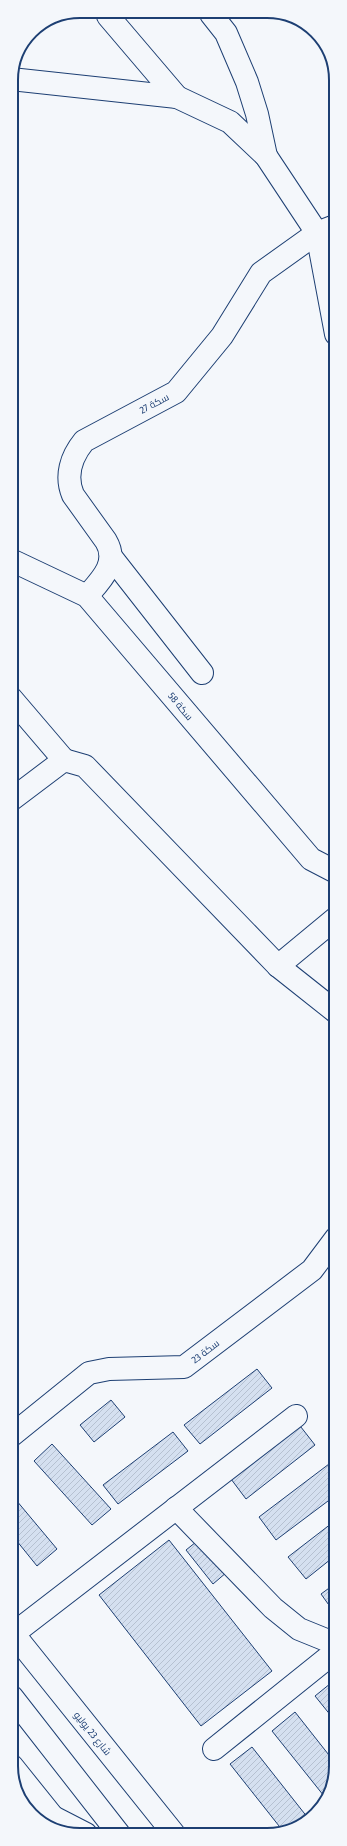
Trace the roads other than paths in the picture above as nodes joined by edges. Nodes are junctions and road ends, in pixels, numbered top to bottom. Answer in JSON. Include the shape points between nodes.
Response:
{"nodes":[{"id":1,"x":110,"y":18,"type":"edge"},
{"id":2,"x":214,"y":18,"type":"edge"},
{"id":3,"x":18,"y":81,"type":"edge"},
{"id":4,"x":177,"y":97,"type":"junction"},
{"id":5,"x":266,"y":156,"type":"junction"},
{"id":6,"x":326,"y":229,"type":"edge"},
{"id":7,"x":329,"y":260,"type":"edge"},
{"id":8,"x":112,"y":558,"type":"junction"},
{"id":9,"x":18,"y":563,"type":"edge"},
{"id":10,"x":87,"y":596,"type":"junction"},
{"id":11,"x":202,"y":673,"type":"dead end"},
{"id":12,"x":18,"y":706,"type":"edge"},
{"id":13,"x":64,"y":760,"type":"junction"},
{"id":14,"x":18,"y":795,"type":"edge"},
{"id":15,"x":329,"y":868,"type":"edge"},
{"id":16,"x":329,"y":924,"type":"edge"},
{"id":17,"x":278,"y":966,"type":"junction"},
{"id":18,"x":329,"y":1006,"type":"edge"},
{"id":19,"x":329,"y":1247,"type":"edge"},
{"id":20,"x":296,"y":1416,"type":"dead end"},
{"id":21,"x":18,"y":1431,"type":"edge"},
{"id":22,"x":176,"y":1508,"type":"junction"},
{"id":23,"x":18,"y":1628,"type":"edge"},
{"id":24,"x":18,"y":1640,"type":"edge"},
{"id":25,"x":329,"y":1641,"type":"edge"},
{"id":26,"x":329,"y":1657,"type":"edge"},
{"id":27,"x":18,"y":1705,"type":"edge"},
{"id":28,"x":214,"y":1748,"type":"dead end"},
{"id":29,"x":19,"y":1775,"type":"edge"},
{"id":30,"x":59,"y":1825,"type":"edge"},
{"id":31,"x":114,"y":1828,"type":"edge"},
{"id":32,"x":169,"y":1828,"type":"edge"}],
"edges":[{"from":1,"to":4,"type":"street"},
{"from":2,"to":5,"type":"street","via":[[226,33],[247,82]]},
{"from":3,"to":4,"type":"street"},
{"from":4,"to":5,"type":"street","via":[[230,122]]},
{"from":5,"to":6,"type":"street"},
{"from":6,"to":7,"type":"street"},
{"from":6,"to":8,"type":"street","name":"سكة 27","via":[[261,273],[222,336],[176,392],[84,441],[75,452],[71,464],[70,487],[111,549]]},
{"from":8,"to":10,"type":"street","via":[[104,576]]},
{"from":8,"to":11,"type":"street","name":"سكة 27"},
{"from":9,"to":10,"type":"street","name":"سكة 58"},
{"from":10,"to":15,"type":"street","name":"سكة 58","via":[[311,859]]},
{"from":12,"to":13,"type":"street"},
{"from":13,"to":14,"type":"street"},
{"from":13,"to":17,"type":"street","via":[[85,766]]},
{"from":16,"to":17,"type":"street"},
{"from":17,"to":18,"type":"street"},
{"from":19,"to":21,"type":"street","name":"سكة 23","via":[[312,1270],[184,1367],[109,1369],[89,1373]]},
{"from":20,"to":22,"type":"street"},
{"from":22,"to":23,"type":"street"},
{"from":22,"to":25,"type":"street","via":[[273,1608],[299,1629]]},
{"from":24,"to":32,"type":"street","name":"شارع 23 يوليو"},
{"from":26,"to":28,"type":"street"},
{"from":27,"to":31,"type":"street"},
{"from":29,"to":30,"type":"street"}]}
